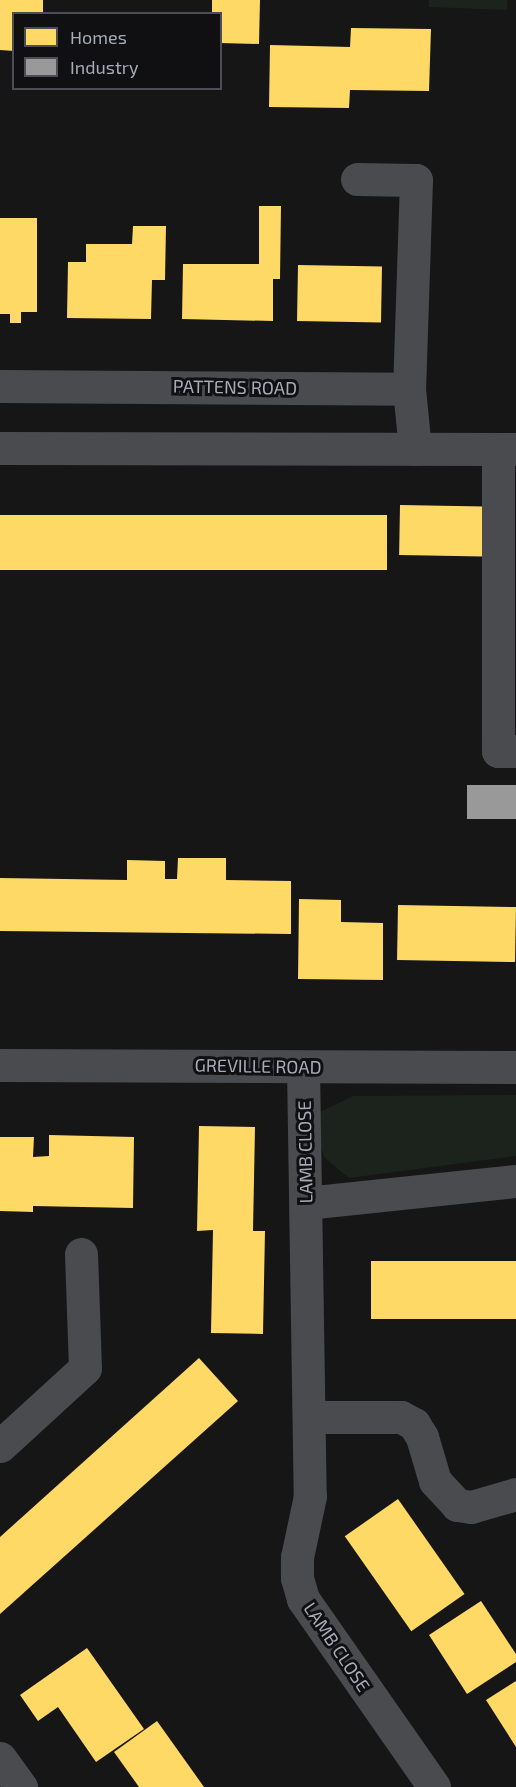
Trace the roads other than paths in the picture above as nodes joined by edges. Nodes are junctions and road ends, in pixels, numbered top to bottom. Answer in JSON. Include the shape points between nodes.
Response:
{"nodes":[{"id":1,"x":357,"y":179,"type":"dead end"},
{"id":2,"x":0,"y":386,"type":"edge"},
{"id":3,"x":409,"y":389,"type":"junction"},
{"id":4,"x":0,"y":448,"type":"edge"},
{"id":5,"x":415,"y":449,"type":"junction"},
{"id":6,"x":507,"y":449,"type":"edge"},
{"id":7,"x":516,"y":751,"type":"edge"},
{"id":8,"x":0,"y":1065,"type":"edge"},
{"id":9,"x":303,"y":1067,"type":"junction"},
{"id":10,"x":516,"y":1067,"type":"edge"},
{"id":11,"x":516,"y":1181,"type":"edge"},
{"id":12,"x":306,"y":1203,"type":"junction"},
{"id":13,"x":81,"y":1254,"type":"dead end"},
{"id":14,"x":309,"y":1417,"type":"junction"},
{"id":15,"x":0,"y":1446,"type":"edge"},
{"id":16,"x":516,"y":1494,"type":"edge"},
{"id":17,"x":0,"y":1758,"type":"edge"},
{"id":18,"x":21,"y":1787,"type":"edge"},
{"id":19,"x":434,"y":1787,"type":"edge"}],
"edges":[{"from":1,"to":3,"type":"street","via":[[416,180]]},
{"from":2,"to":3,"type":"street","name":"PATTENS ROAD"},
{"from":3,"to":5,"type":"street"},
{"from":4,"to":5,"type":"street"},
{"from":5,"to":6,"type":"street"},
{"from":6,"to":7,"type":"street","via":[[498,751]]},
{"from":8,"to":9,"type":"street","name":"GREVILLE ROAD"},
{"from":9,"to":10,"type":"street","name":"GREVILLE ROAD"},
{"from":9,"to":12,"type":"street","name":"LAMB CLOSE"},
{"from":11,"to":12,"type":"street"},
{"from":12,"to":14,"type":"street","name":"LAMB CLOSE"},
{"from":13,"to":15,"type":"street","via":[[85,1368]]},
{"from":14,"to":16,"type":"street","via":[[401,1417],[414,1424],[435,1481],[457,1505],[471,1508]]},
{"from":14,"to":19,"type":"street","name":"LAMB CLOSE","via":[[310,1496],[297,1557],[300,1588]]},
{"from":17,"to":18,"type":"street"}]}
